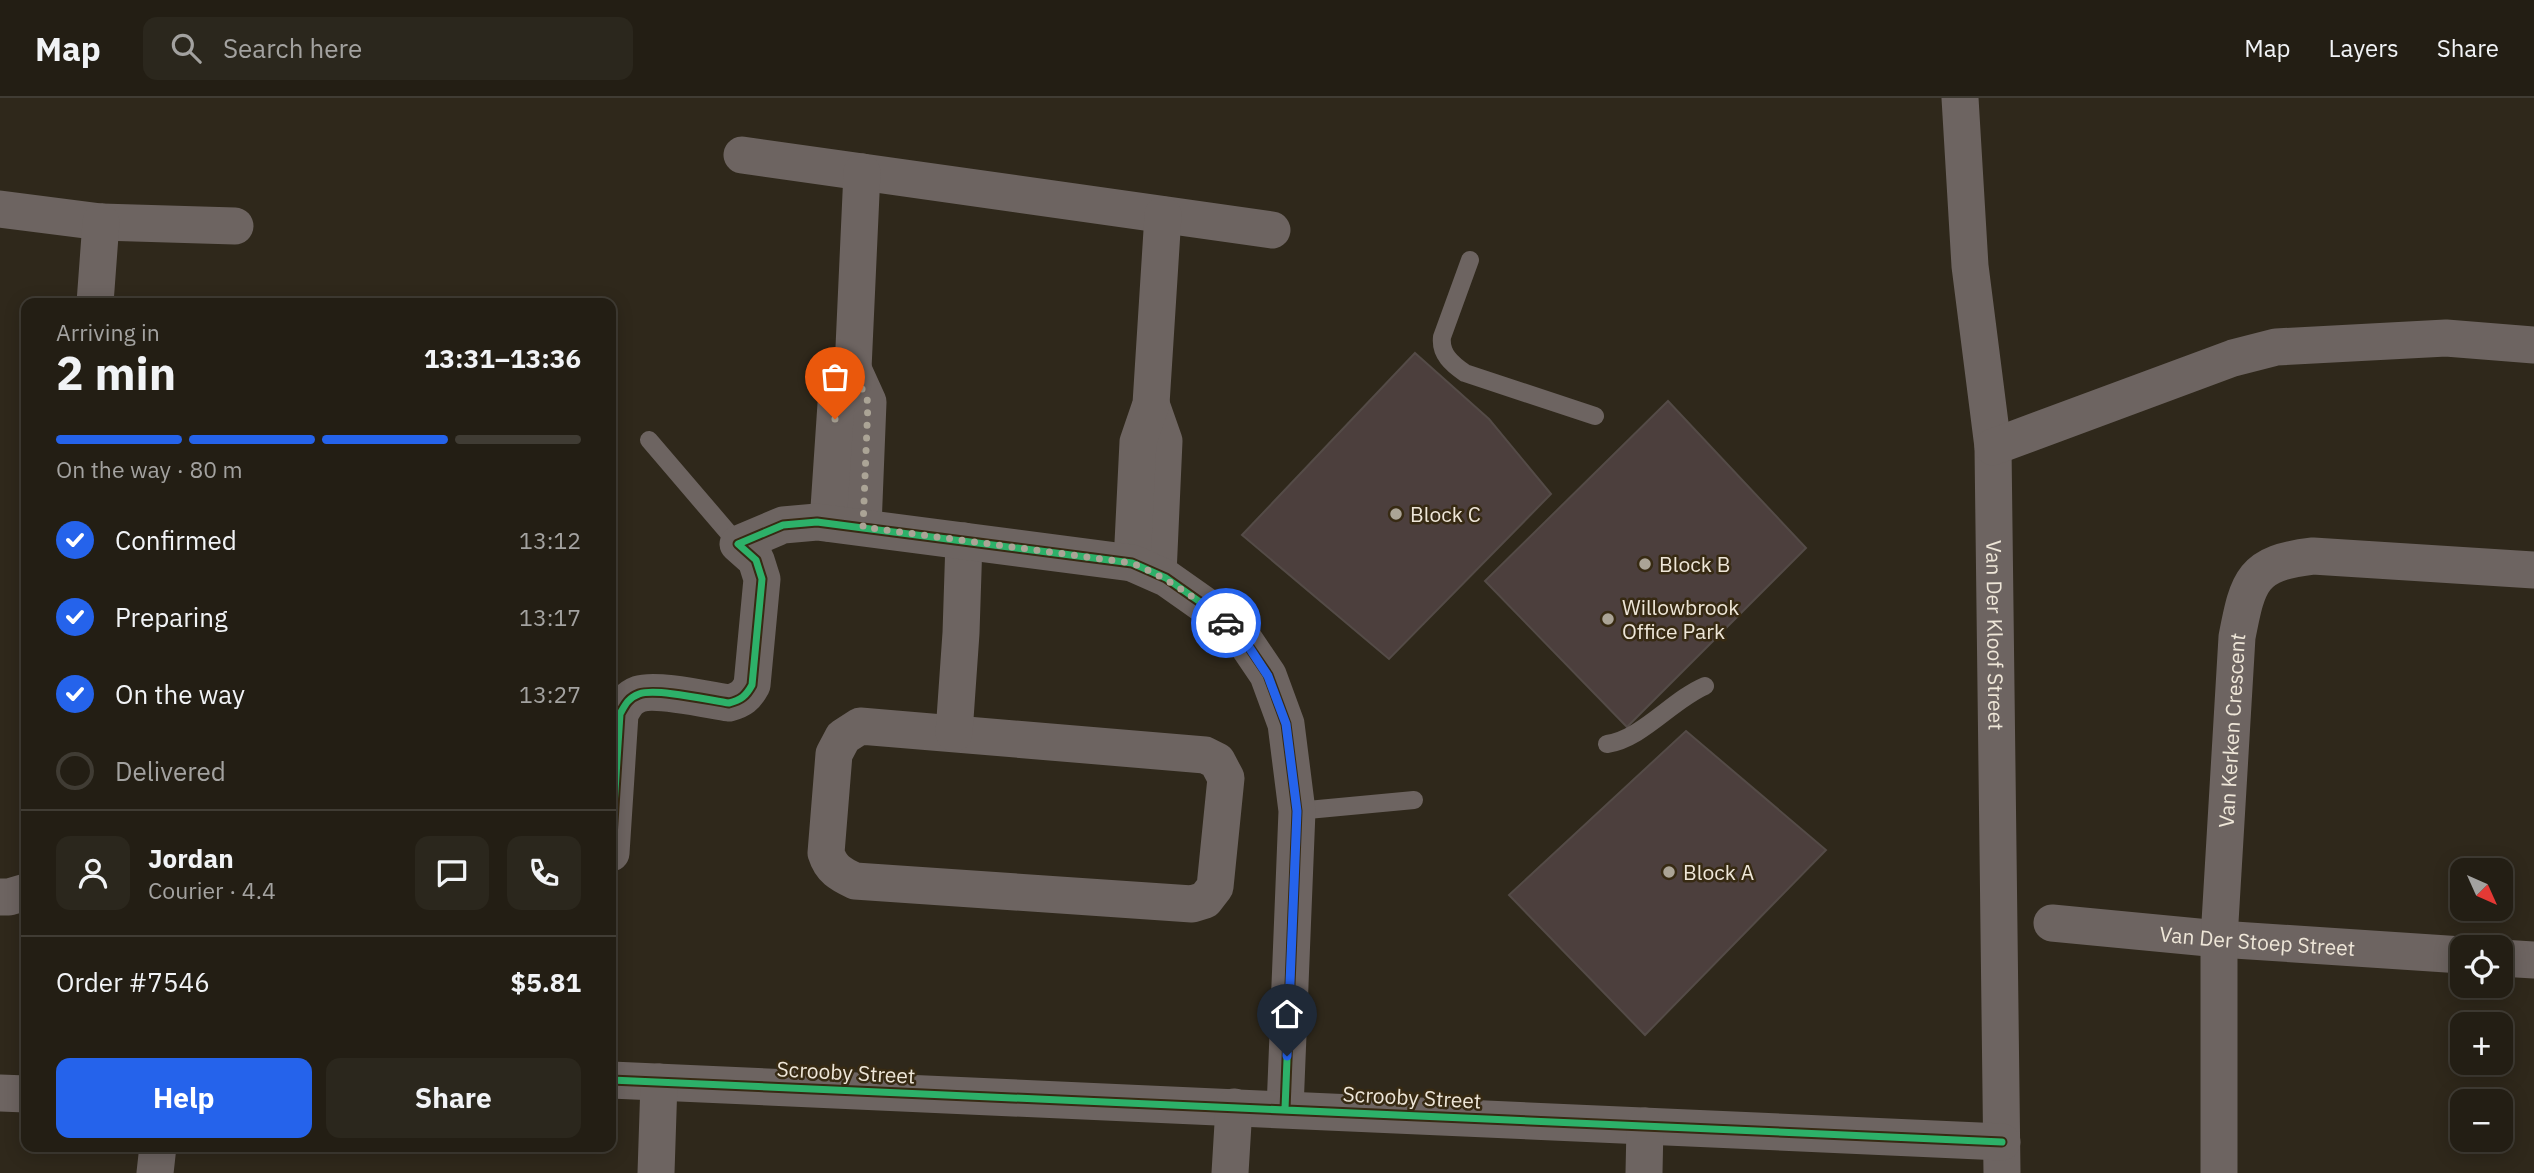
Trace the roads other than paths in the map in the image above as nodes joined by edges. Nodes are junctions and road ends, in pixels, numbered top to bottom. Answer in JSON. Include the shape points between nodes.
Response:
{"nodes":[{"id":1,"x":1960,"y":98,"type":"edge"},
{"id":2,"x":741,"y":155,"type":"dead end"},
{"id":3,"x":862,"y":172,"type":"junction"},
{"id":4,"x":0,"y":209,"type":"edge"},
{"id":5,"x":1163,"y":215,"type":"junction"},
{"id":6,"x":101,"y":222,"type":"junction"},
{"id":7,"x":235,"y":226,"type":"dead end"},
{"id":8,"x":1272,"y":230,"type":"dead end"},
{"id":9,"x":1470,"y":260,"type":"dead end"},
{"id":10,"x":95,"y":298,"type":"edge"},
{"id":11,"x":2534,"y":345,"type":"edge"},
{"id":12,"x":1595,"y":416,"type":"dead end"},
{"id":13,"x":649,"y":440,"type":"dead end"},
{"id":14,"x":1993,"y":447,"type":"junction"},
{"id":15,"x":846,"y":525,"type":"junction"},
{"id":16,"x":964,"y":541,"type":"junction"},
{"id":17,"x":738,"y":544,"type":"junction"},
{"id":18,"x":1145,"y":568,"type":"junction"},
{"id":19,"x":2534,"y":570,"type":"edge"},
{"id":20,"x":1705,"y":686,"type":"dead end"},
{"id":21,"x":954,"y":733,"type":"junction"},
{"id":22,"x":1607,"y":744,"type":"dead end"},
{"id":23,"x":616,"y":776,"type":"edge"},
{"id":24,"x":1414,"y":800,"type":"dead end"},
{"id":25,"x":1297,"y":811,"type":"junction"},
{"id":26,"x":21,"y":893,"type":"edge"},
{"id":27,"x":0,"y":897,"type":"edge"},
{"id":28,"x":2052,"y":923,"type":"dead end"},
{"id":29,"x":2219,"y":939,"type":"junction"},
{"id":30,"x":2450,"y":954,"type":"edge"},
{"id":31,"x":2513,"y":959,"type":"edge"},
{"id":32,"x":2534,"y":960,"type":"edge"},
{"id":33,"x":616,"y":1080,"type":"edge"},
{"id":34,"x":659,"y":1082,"type":"junction"},
{"id":35,"x":0,"y":1093,"type":"edge"},
{"id":36,"x":21,"y":1094,"type":"edge"},
{"id":37,"x":1234,"y":1107,"type":"junction"},
{"id":38,"x":1285,"y":1109,"type":"junction"},
{"id":39,"x":1645,"y":1126,"type":"junction"},
{"id":40,"x":157,"y":1152,"type":"edge"},
{"id":41,"x":2002,"y":1157,"type":"edge"},
{"id":42,"x":155,"y":1173,"type":"edge"},
{"id":43,"x":656,"y":1173,"type":"edge"},
{"id":44,"x":1230,"y":1173,"type":"edge"},
{"id":45,"x":1644,"y":1173,"type":"edge"},
{"id":46,"x":2219,"y":1173,"type":"edge"}],
"edges":[{"from":1,"to":14,"type":"street","name":"Van Der Kloof Street","via":[[1970,266]]},
{"from":2,"to":3,"type":"street"},
{"from":3,"to":5,"type":"street"},
{"from":3,"to":15,"type":"street","via":[[853,369],[836,404]]},
{"from":4,"to":6,"type":"street"},
{"from":5,"to":8,"type":"street"},
{"from":5,"to":18,"type":"street","via":[[1151,404],[1138,442]]},
{"from":6,"to":7,"type":"street"},
{"from":6,"to":10,"type":"street"},
{"from":9,"to":12,"type":"lane","via":[[1442,337],[1445,355],[1465,373]]},
{"from":11,"to":14,"type":"street","via":[[2446,338],[2276,347],[2233,358]]},
{"from":13,"to":17,"type":"lane"},
{"from":14,"to":41,"type":"street","name":"Van Der Kloof Street"},
{"from":15,"to":16,"type":"street"},
{"from":15,"to":17,"type":"street","via":[[782,525]]},
{"from":16,"to":18,"type":"street"},
{"from":16,"to":21,"type":"street"},
{"from":17,"to":23,"type":"street","via":[[756,560],[762,579],[752,685],[746,696],[729,703],[654,693],[627,700],[620,714]]},
{"from":18,"to":25,"type":"street","via":[[1210,608],[1243,638],[1268,676],[1286,724]]},
{"from":19,"to":29,"type":"street","name":"Van Kerken Crescent","via":[[2314,556],[2284,559],[2264,568],[2251,585],[2236,637]]},
{"from":20,"to":22,"type":"lane","via":[[1628,737]]},
{"from":21,"to":21,"type":"street","via":[[1205,755],[1217,761],[1226,778],[1215,887],[1205,900],[1192,904],[855,881],[836,871],[826,853],[834,754],[844,737],[860,726]]},
{"from":24,"to":25,"type":"lane"},
{"from":25,"to":38,"type":"street"},
{"from":26,"to":27,"type":"street"},
{"from":28,"to":29,"type":"street","name":"Van Der Stoep Street"},
{"from":29,"to":30,"type":"street","name":"Van Der Stoep Street"},
{"from":29,"to":46,"type":"street","name":"Van Kerken Crescent"},
{"from":31,"to":32,"type":"street"},
{"from":33,"to":34,"type":"street","name":"Scrooby Street"},
{"from":34,"to":37,"type":"street","name":"Scrooby Street"},
{"from":34,"to":43,"type":"street"},
{"from":35,"to":36,"type":"street"},
{"from":37,"to":38,"type":"street","name":"Scrooby Street"},
{"from":37,"to":44,"type":"street"},
{"from":38,"to":39,"type":"street","name":"Scrooby Street"},
{"from":39,"to":41,"type":"street","name":"Scrooby Street"},
{"from":39,"to":45,"type":"street"},
{"from":40,"to":42,"type":"street"}]}
